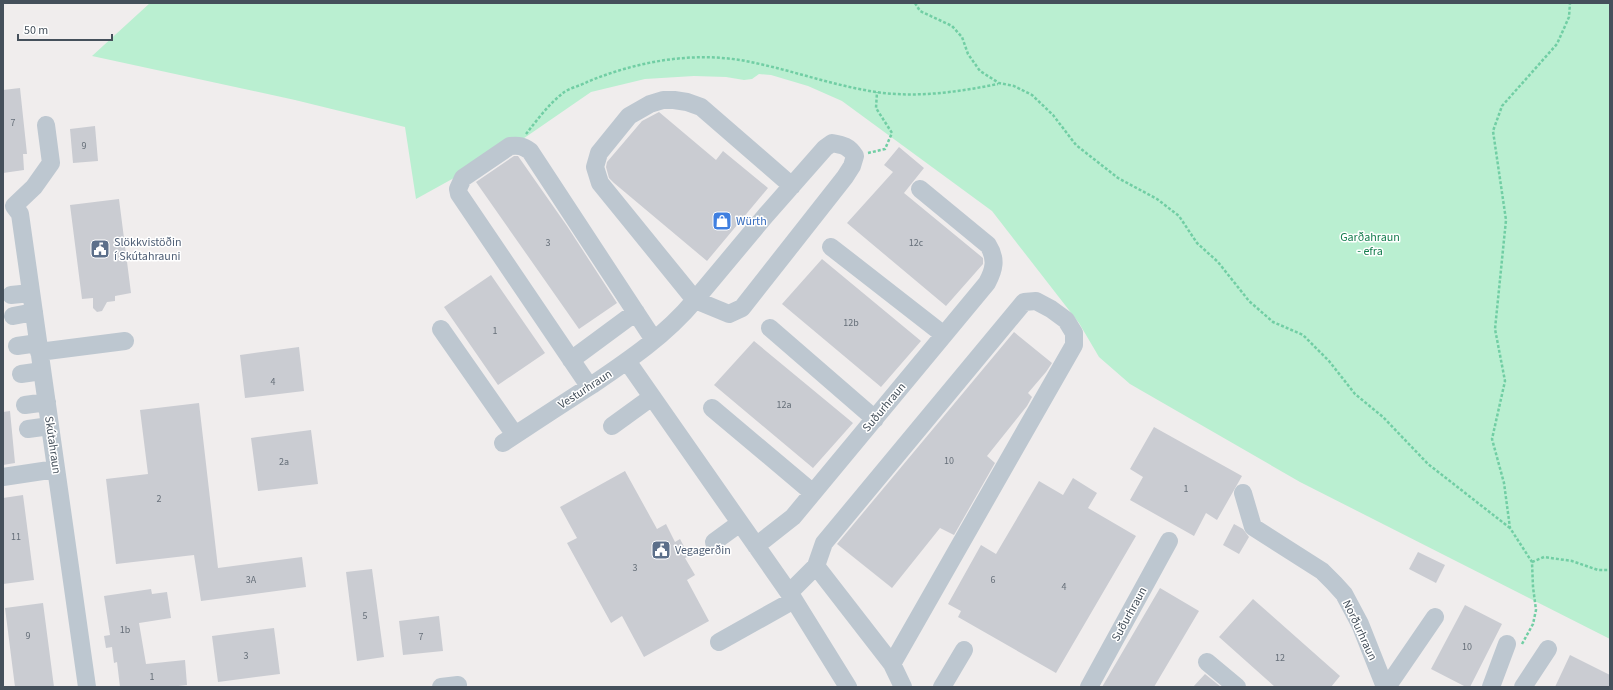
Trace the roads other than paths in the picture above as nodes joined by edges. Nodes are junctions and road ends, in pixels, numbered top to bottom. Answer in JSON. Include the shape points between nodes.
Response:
{"nodes":[{"id":1,"x":46,"y":125,"type":"dead end"},
{"id":2,"x":792,"y":186,"type":"junction"},
{"id":3,"x":920,"y":189,"type":"dead end"},
{"id":4,"x":8,"y":204,"type":"edge"},
{"id":5,"x":831,"y":247,"type":"dead end"},
{"id":6,"x":31,"y":293,"type":"junction"},
{"id":7,"x":11,"y":295,"type":"dead end"},
{"id":8,"x":695,"y":300,"type":"junction"},
{"id":9,"x":34,"y":312,"type":"junction"},
{"id":10,"x":636,"y":312,"type":"junction"},
{"id":11,"x":13,"y":316,"type":"dead end"},
{"id":12,"x":770,"y":328,"type":"dead end"},
{"id":13,"x":441,"y":329,"type":"dead end"},
{"id":14,"x":659,"y":336,"type":"junction"},
{"id":15,"x":944,"y":336,"type":"junction"},
{"id":16,"x":125,"y":341,"type":"dead end"},
{"id":17,"x":17,"y":346,"type":"dead end"},
{"id":18,"x":39,"y":347,"type":"junction"},
{"id":19,"x":571,"y":360,"type":"junction"},
{"id":20,"x":627,"y":361,"type":"junction"},
{"id":21,"x":42,"y":372,"type":"junction"},
{"id":22,"x":21,"y":374,"type":"dead end"},
{"id":23,"x":589,"y":386,"type":"junction"},
{"id":24,"x":652,"y":398,"type":"junction"},
{"id":25,"x":46,"y":402,"type":"junction"},
{"id":26,"x":25,"y":405,"type":"dead end"},
{"id":27,"x":712,"y":408,"type":"dead end"},
{"id":28,"x":874,"y":419,"type":"junction"},
{"id":29,"x":50,"y":426,"type":"junction"},
{"id":30,"x":612,"y":426,"type":"dead end"},
{"id":31,"x":28,"y":429,"type":"dead end"},
{"id":32,"x":56,"y":470,"type":"junction"},
{"id":33,"x":3,"y":477,"type":"edge"},
{"id":34,"x":813,"y":493,"type":"junction"},
{"id":35,"x":1243,"y":493,"type":"dead end"},
{"id":36,"x":740,"y":523,"type":"junction"},
{"id":37,"x":1169,"y":541,"type":"dead end"},
{"id":38,"x":714,"y":542,"type":"dead end"},
{"id":39,"x":756,"y":546,"type":"junction"},
{"id":40,"x":816,"y":566,"type":"junction"},
{"id":41,"x":791,"y":596,"type":"junction"},
{"id":42,"x":1435,"y":617,"type":"dead end"},
{"id":43,"x":719,"y":642,"type":"dead end"},
{"id":44,"x":1514,"y":645,"type":"road end"},
{"id":45,"x":1548,"y":649,"type":"dead end"},
{"id":46,"x":964,"y":650,"type":"dead end"},
{"id":47,"x":1207,"y":662,"type":"dead end"},
{"id":48,"x":892,"y":664,"type":"junction"},
{"id":49,"x":87,"y":687,"type":"edge"},
{"id":50,"x":848,"y":687,"type":"edge"},
{"id":51,"x":903,"y":687,"type":"edge"},
{"id":52,"x":942,"y":687,"type":"edge"},
{"id":53,"x":1089,"y":687,"type":"edge"},
{"id":54,"x":1237,"y":687,"type":"edge"},
{"id":55,"x":1386,"y":687,"type":"edge"},
{"id":56,"x":1491,"y":687,"type":"edge"},
{"id":57,"x":1523,"y":687,"type":"edge"}],
"edges":[{"from":1,"to":4,"type":"street","via":[[51,163],[34,187]]},
{"from":2,"to":8,"type":"street","name":"Vesturhraun"},
{"from":2,"to":8,"type":"street","name":"Vesturhraun","via":[[825,148],[832,144],[852,150],[855,156],[845,177],[742,308],[729,314]]},
{"from":2,"to":8,"type":"street","via":[[701,107],[687,102],[664,100],[650,104],[629,116],[599,153],[595,167],[600,183]]},
{"from":3,"to":15,"type":"street","name":"Suðurhraun","via":[[984,241],[994,256],[994,267],[987,283]]},
{"from":4,"to":6,"type":"street","name":"Skútahraun","via":[[20,214]]},
{"from":5,"to":15,"type":"street"},
{"from":6,"to":7,"type":"street"},
{"from":6,"to":9,"type":"street","name":"Skútahraun"},
{"from":8,"to":14,"type":"street","name":"Vesturhraun"},
{"from":9,"to":11,"type":"street"},
{"from":9,"to":18,"type":"street","name":"Skútahraun"},
{"from":10,"to":14,"type":"street"},
{"from":10,"to":19,"type":"street"},
{"from":10,"to":19,"type":"street","via":[[530,151],[524,146],[510,146],[463,178],[459,184],[459,194]]},
{"from":12,"to":28,"type":"street"},
{"from":13,"to":23,"type":"street","name":"Vesturhraun","via":[[509,439]]},
{"from":14,"to":20,"type":"street","name":"Vesturhraun"},
{"from":15,"to":28,"type":"street","name":"Suðurhraun"},
{"from":16,"to":18,"type":"street"},
{"from":17,"to":18,"type":"street"},
{"from":18,"to":21,"type":"street","name":"Skútahraun"},
{"from":19,"to":23,"type":"street"},
{"from":20,"to":23,"type":"street","name":"Vesturhraun"},
{"from":20,"to":24,"type":"street"},
{"from":21,"to":22,"type":"street"},
{"from":21,"to":25,"type":"street","name":"Skútahraun"},
{"from":24,"to":30,"type":"street"},
{"from":24,"to":36,"type":"street"},
{"from":25,"to":26,"type":"street"},
{"from":25,"to":29,"type":"street","name":"Skútahraun"},
{"from":27,"to":34,"type":"street"},
{"from":28,"to":34,"type":"street","name":"Suðurhraun"},
{"from":29,"to":31,"type":"street"},
{"from":29,"to":32,"type":"street","name":"Skútahraun"},
{"from":32,"to":33,"type":"street"},
{"from":32,"to":49,"type":"street","name":"Skútahraun"},
{"from":34,"to":39,"type":"street","name":"Suðurhraun","via":[[793,517]]},
{"from":35,"to":55,"type":"street","name":"Norðurhraun","via":[[1253,527],[1322,571],[1347,599]]},
{"from":36,"to":38,"type":"street"},
{"from":36,"to":39,"type":"street"},
{"from":37,"to":53,"type":"street","name":"Suðurhraun"},
{"from":39,"to":41,"type":"street"},
{"from":40,"to":41,"type":"street"},
{"from":40,"to":48,"type":"street"},
{"from":40,"to":48,"type":"street","via":[[824,543],[1024,302],[1036,301],[1066,320],[1074,333],[1074,345]]},
{"from":41,"to":43,"type":"street"},
{"from":41,"to":50,"type":"street"},
{"from":42,"to":55,"type":"street"},
{"from":44,"to":56,"type":"street"},
{"from":45,"to":57,"type":"street"},
{"from":46,"to":52,"type":"street"},
{"from":47,"to":54,"type":"street"},
{"from":48,"to":51,"type":"street"}]}
